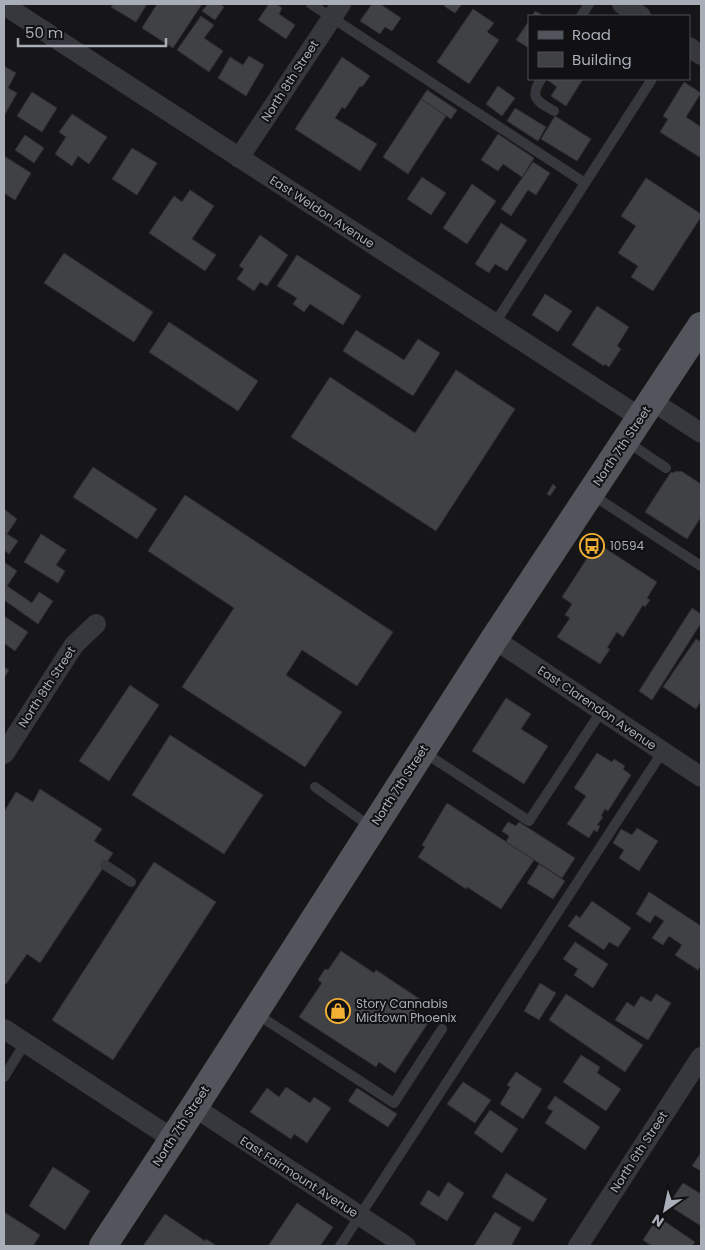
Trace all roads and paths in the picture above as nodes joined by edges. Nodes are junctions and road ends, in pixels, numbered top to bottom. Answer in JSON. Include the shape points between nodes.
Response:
{"nodes":[{"id":1,"x":311,"y":4,"type":"edge"},
{"id":2,"x":590,"y":4,"type":"edge"},
{"id":3,"x":622,"y":4,"type":"edge"},
{"id":4,"x":4,"y":5,"type":"edge"},
{"id":5,"x":336,"y":10,"type":"edge"},
{"id":6,"x":582,"y":15,"type":"edge"},
{"id":7,"x":639,"y":15,"type":"edge"},
{"id":8,"x":690,"y":48,"type":"edge"},
{"id":9,"x":701,"y":55,"type":"edge"},
{"id":10,"x":540,"y":80,"type":"edge"},
{"id":11,"x":651,"y":80,"type":"edge"},
{"id":12,"x":554,"y":111,"type":"dead end"},
{"id":13,"x":239,"y":158,"type":"junction"},
{"id":14,"x":586,"y":184,"type":"junction"},
{"id":15,"x":495,"y":323,"type":"junction"},
{"id":16,"x":701,"y":326,"type":"edge"},
{"id":17,"x":646,"y":410,"type":"junction"},
{"id":18,"x":701,"y":433,"type":"edge"},
{"id":19,"x":626,"y":441,"type":"junction"},
{"id":20,"x":666,"y":468,"type":"dead end"},
{"id":21,"x":590,"y":494,"type":"junction"},
{"id":22,"x":701,"y":565,"type":"edge"},
{"id":23,"x":96,"y":624,"type":"dead end"},
{"id":24,"x":494,"y":639,"type":"junction"},
{"id":25,"x":602,"y":710,"type":"junction"},
{"id":26,"x":422,"y":751,"type":"junction"},
{"id":27,"x":662,"y":751,"type":"junction"},
{"id":28,"x":4,"y":754,"type":"edge"},
{"id":29,"x":701,"y":777,"type":"edge"},
{"id":30,"x":315,"y":788,"type":"dead end"},
{"id":31,"x":372,"y":828,"type":"junction"},
{"id":32,"x":105,"y":865,"type":"dead end"},
{"id":33,"x":131,"y":882,"type":"dead end"},
{"id":34,"x":254,"y":1013,"type":"junction"},
{"id":35,"x":4,"y":1029,"type":"edge"},
{"id":36,"x":442,"y":1029,"type":"dead end"},
{"id":37,"x":25,"y":1043,"type":"junction"},
{"id":38,"x":701,"y":1058,"type":"edge"},
{"id":39,"x":4,"y":1076,"type":"edge"},
{"id":40,"x":194,"y":1107,"type":"junction"},
{"id":41,"x":173,"y":1139,"type":"junction"},
{"id":42,"x":360,"y":1216,"type":"junction"},
{"id":43,"x":102,"y":1246,"type":"edge"},
{"id":44,"x":340,"y":1246,"type":"edge"},
{"id":45,"x":406,"y":1246,"type":"edge"},
{"id":46,"x":578,"y":1246,"type":"edge"}],
"edges":[{"from":1,"to":5,"type":"lane"},
{"from":2,"to":6,"type":"lane"},
{"from":3,"to":7,"type":"street"},
{"from":4,"to":13,"type":"street","name":"East Weldon Avenue"},
{"from":5,"to":13,"type":"street","name":"North 8th Street"},
{"from":5,"to":14,"type":"lane"},
{"from":8,"to":9,"type":"street"},
{"from":10,"to":12,"type":"lane","via":[[535,90],[537,99]]},
{"from":11,"to":14,"type":"lane"},
{"from":13,"to":15,"type":"street","name":"East Weldon Avenue"},
{"from":14,"to":15,"type":"lane"},
{"from":15,"to":17,"type":"street","name":"East Weldon Avenue"},
{"from":16,"to":17,"type":"main road","name":"North 7th Street"},
{"from":17,"to":18,"type":"street","name":"East Weldon Avenue"},
{"from":17,"to":19,"type":"main road","name":"North 7th Street"},
{"from":19,"to":20,"type":"lane"},
{"from":19,"to":21,"type":"main road","name":"North 7th Street"},
{"from":21,"to":22,"type":"lane"},
{"from":21,"to":24,"type":"main road","name":"North 7th Street"},
{"from":23,"to":28,"type":"street","name":"North 8th Street","via":[[74,645]]},
{"from":24,"to":25,"type":"street","name":"East Clarendon Avenue"},
{"from":24,"to":26,"type":"main road","name":"North 7th Street"},
{"from":25,"to":26,"type":"lane","via":[[529,820]]},
{"from":25,"to":27,"type":"street","name":"East Clarendon Avenue"},
{"from":26,"to":31,"type":"main road","name":"North 7th Street"},
{"from":27,"to":29,"type":"street","name":"East Clarendon Avenue"},
{"from":27,"to":42,"type":"lane"},
{"from":30,"to":31,"type":"lane"},
{"from":31,"to":34,"type":"main road","name":"North 7th Street"},
{"from":32,"to":33,"type":"lane"},
{"from":34,"to":36,"type":"lane","via":[[394,1103]]},
{"from":34,"to":40,"type":"main road","name":"North 7th Street"},
{"from":35,"to":37,"type":"street"},
{"from":37,"to":39,"type":"lane"},
{"from":37,"to":41,"type":"street"},
{"from":38,"to":46,"type":"street","name":"North 6th Street"},
{"from":40,"to":41,"type":"main road","name":"North 7th Street"},
{"from":40,"to":42,"type":"street","name":"East Fairmount Avenue"},
{"from":41,"to":43,"type":"main road","name":"North 7th Street"},
{"from":42,"to":44,"type":"lane"},
{"from":42,"to":45,"type":"street","name":"East Fairmount Avenue"}]}
